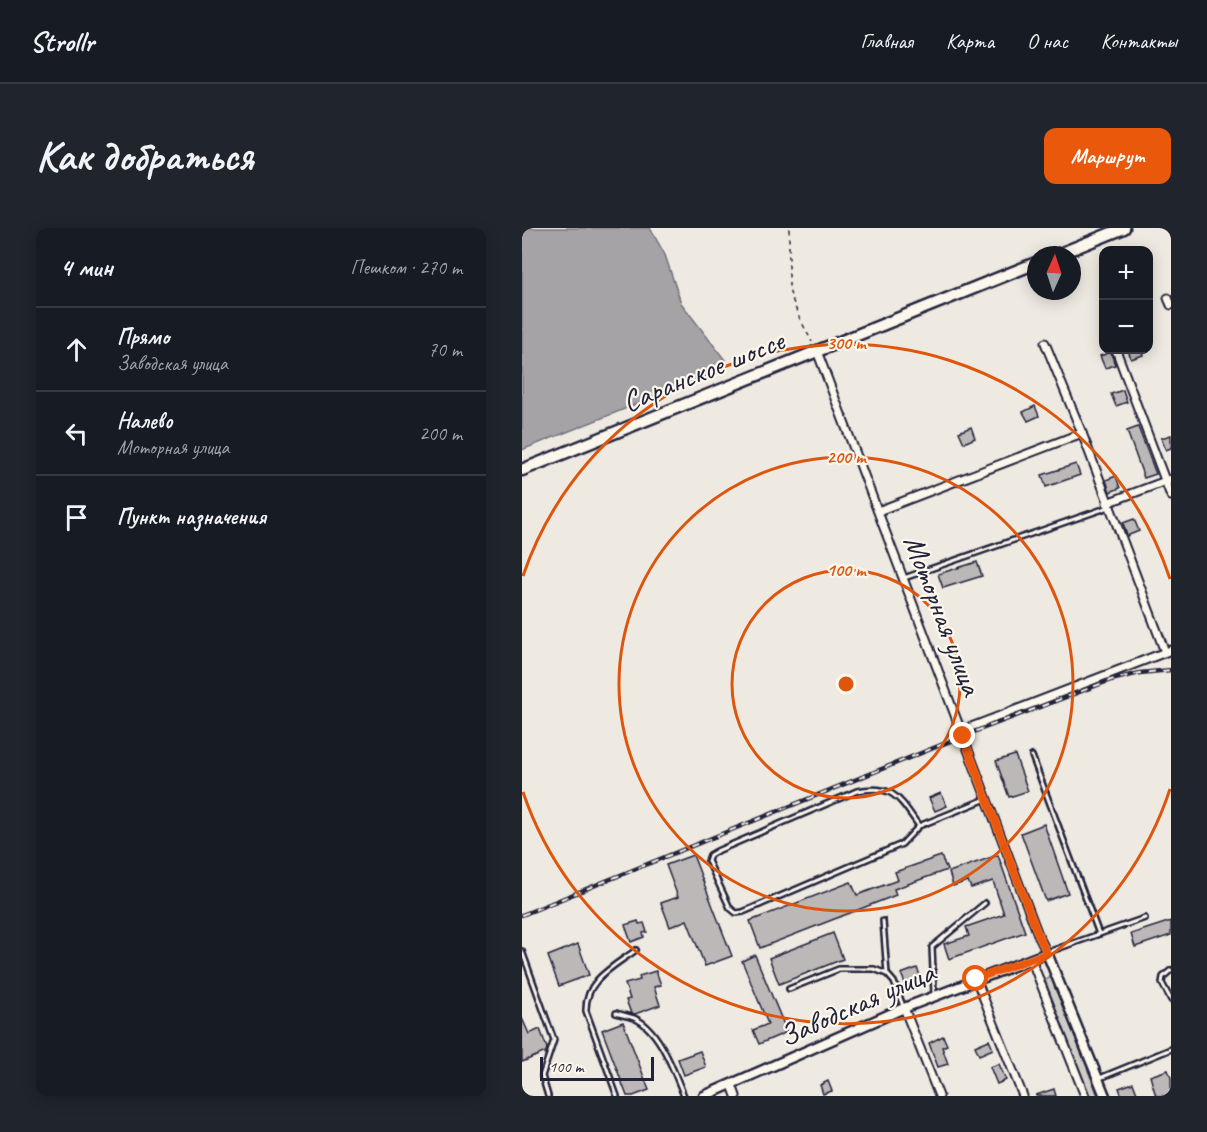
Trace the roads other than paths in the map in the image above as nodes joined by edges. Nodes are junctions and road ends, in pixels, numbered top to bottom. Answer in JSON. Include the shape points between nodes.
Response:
{"nodes":[{"id":1,"x":1124,"y":228,"type":"edge"},
{"id":2,"x":1079,"y":246,"type":"edge"},
{"id":3,"x":1027,"y":267,"type":"edge"},
{"id":4,"x":1045,"y":343,"type":"dead end"},
{"id":5,"x":817,"y":351,"type":"junction"},
{"id":6,"x":1118,"y":354,"type":"edge"},
{"id":7,"x":1082,"y":433,"type":"junction"},
{"id":8,"x":522,"y":470,"type":"edge"},
{"id":9,"x":1168,"y":480,"type":"edge"},
{"id":10,"x":1171,"y":496,"type":"edge"},
{"id":11,"x":1108,"y":505,"type":"junction"},
{"id":12,"x":878,"y":512,"type":"junction"},
{"id":13,"x":903,"y":579,"type":"junction"},
{"id":14,"x":1168,"y":651,"type":"edge"},
{"id":15,"x":961,"y":731,"type":"junction"},
{"id":16,"x":1032,"y":756,"type":"dead end"},
{"id":17,"x":986,"y":799,"type":"junction"},
{"id":18,"x":919,"y":826,"type":"junction"},
{"id":19,"x":985,"y":903,"type":"dead end"},
{"id":20,"x":1145,"y":918,"type":"dead end"},
{"id":21,"x":883,"y":921,"type":"dead end"},
{"id":22,"x":1099,"y":934,"type":"junction"},
{"id":23,"x":636,"y":950,"type":"dead end"},
{"id":24,"x":522,"y":951,"type":"edge"},
{"id":25,"x":1047,"y":953,"type":"junction"},
{"id":26,"x":1031,"y":959,"type":"junction"},
{"id":27,"x":1171,"y":970,"type":"edge"},
{"id":28,"x":887,"y":974,"type":"junction"},
{"id":29,"x":976,"y":979,"type":"junction"},
{"id":30,"x":789,"y":989,"type":"dead end"},
{"id":31,"x":934,"y":996,"type":"junction"},
{"id":32,"x":1171,"y":1000,"type":"edge"},
{"id":33,"x":904,"y":1008,"type":"junction"},
{"id":34,"x":616,"y":1013,"type":"dead end"},
{"id":35,"x":1170,"y":1048,"type":"edge"},
{"id":36,"x":1098,"y":1079,"type":"junction"},
{"id":37,"x":732,"y":1085,"type":"junction"},
{"id":38,"x":548,"y":1096,"type":"edge"},
{"id":39,"x":616,"y":1096,"type":"edge"},
{"id":40,"x":684,"y":1096,"type":"edge"},
{"id":41,"x":704,"y":1096,"type":"edge"},
{"id":42,"x":736,"y":1096,"type":"edge"},
{"id":43,"x":939,"y":1096,"type":"edge"},
{"id":44,"x":1023,"y":1096,"type":"edge"},
{"id":45,"x":1085,"y":1096,"type":"edge"},
{"id":46,"x":1105,"y":1096,"type":"edge"}],
"edges":[{"from":1,"to":2,"type":"highway"},
{"from":3,"to":5,"type":"highway","name":"Саранское шоссе"},
{"from":4,"to":7,"type":"street"},
{"from":5,"to":8,"type":"highway","name":"Саранское шоссе"},
{"from":5,"to":12,"type":"street","name":"Моторная улица"},
{"from":6,"to":9,"type":"street"},
{"from":7,"to":11,"type":"street"},
{"from":7,"to":12,"type":"street"},
{"from":9,"to":10,"type":"street"},
{"from":9,"to":11,"type":"street"},
{"from":11,"to":13,"type":"lane"},
{"from":11,"to":14,"type":"street"},
{"from":12,"to":13,"type":"street","name":"Моторная улица"},
{"from":13,"to":15,"type":"street","name":"Моторная улица"},
{"from":14,"to":15,"type":"street"},
{"from":15,"to":17,"type":"street","name":"Моторная улица"},
{"from":16,"to":22,"type":"lane"},
{"from":17,"to":18,"type":"lane"},
{"from":17,"to":25,"type":"street","name":"Моторная улица"},
{"from":18,"to":18,"type":"lane","via":[[902,844],[743,912],[736,913],[730,908],[708,861],[717,851],[872,788],[894,795]]},
{"from":19,"to":31,"type":"lane","via":[[932,947]]},
{"from":20,"to":22,"type":"lane"},
{"from":21,"to":28,"type":"lane"},
{"from":22,"to":25,"type":"lane"},
{"from":23,"to":39,"type":"lane","via":[[600,976],[586,1000],[586,1011]]},
{"from":24,"to":38,"type":"lane","via":[[554,1040],[542,1076]]},
{"from":25,"to":26,"type":"street","name":"Заводская улица"},
{"from":25,"to":36,"type":"street","name":"Моторная улица"},
{"from":26,"to":29,"type":"street","name":"Заводская улица"},
{"from":26,"to":45,"type":"street"},
{"from":27,"to":32,"type":"lane","via":[[1162,977]]},
{"from":28,"to":30,"type":"lane","via":[[874,969],[839,969]]},
{"from":28,"to":33,"type":"lane"},
{"from":29,"to":31,"type":"street","name":"Заводская улица"},
{"from":29,"to":44,"type":"street"},
{"from":31,"to":33,"type":"street","name":"Заводская улица"},
{"from":33,"to":37,"type":"street","name":"Заводская улица"},
{"from":33,"to":43,"type":"street"},
{"from":34,"to":40,"type":"lane","via":[[635,1019],[652,1031]]},
{"from":35,"to":36,"type":"lane"},
{"from":36,"to":46,"type":"street","name":"Моторная улица"},
{"from":37,"to":41,"type":"street","name":"Заводская улица"},
{"from":37,"to":42,"type":"street"}]}
